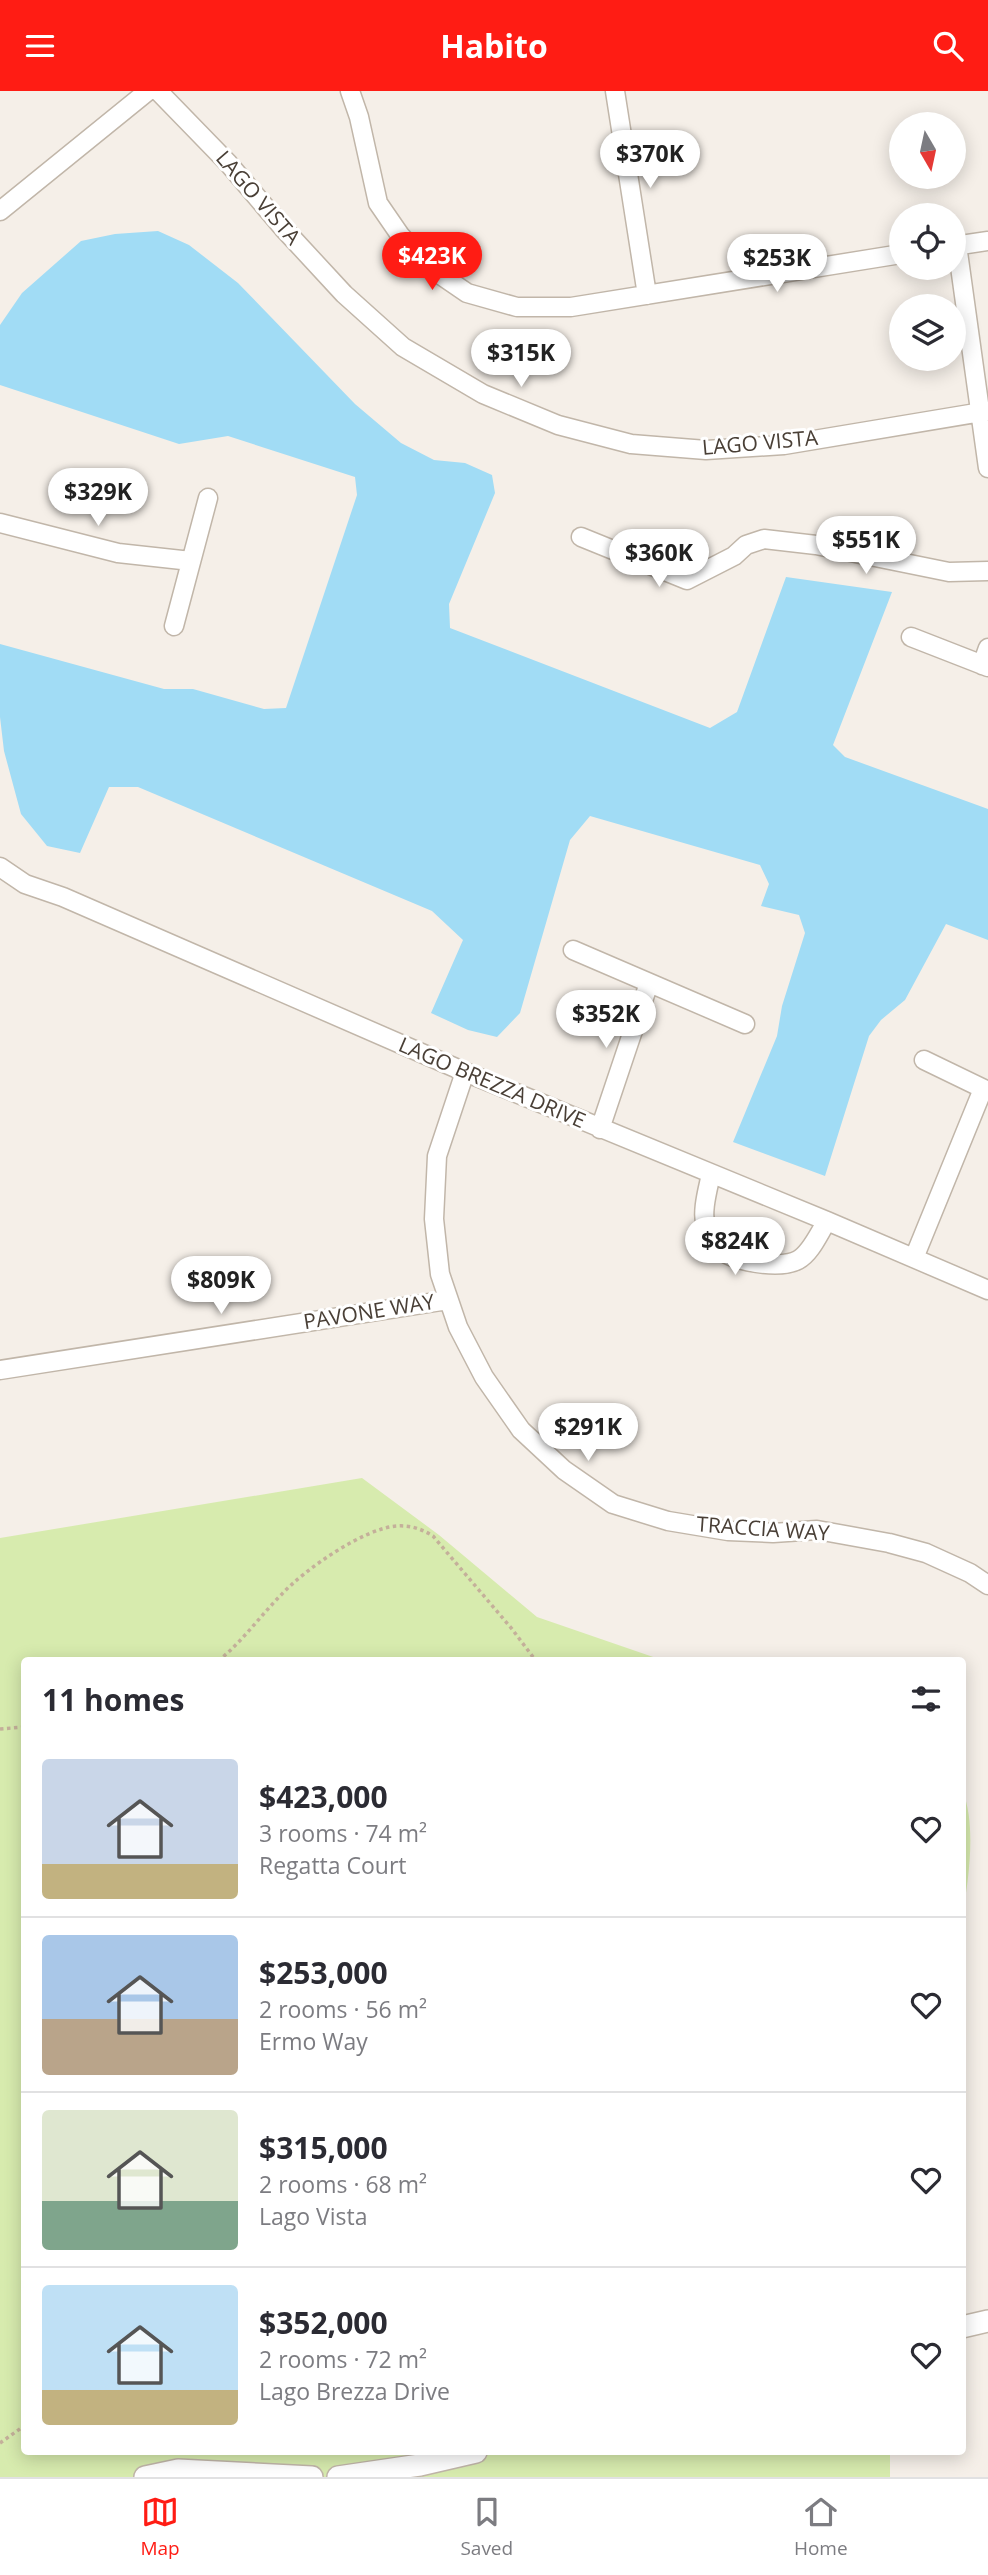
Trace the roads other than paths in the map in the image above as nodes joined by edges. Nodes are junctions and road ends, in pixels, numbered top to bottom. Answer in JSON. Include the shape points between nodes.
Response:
{"nodes":[{"id":1,"x":148,"y":91,"type":"edge"},
{"id":2,"x":158,"y":91,"type":"edge"},
{"id":3,"x":350,"y":91,"type":"edge"},
{"id":4,"x":615,"y":91,"type":"edge"},
{"id":5,"x":2,"y":207,"type":"edge"},
{"id":6,"x":988,"y":241,"type":"edge"},
{"id":7,"x":966,"y":244,"type":"edge"},
{"id":8,"x":889,"y":256,"type":"edge"},
{"id":9,"x":961,"y":280,"type":"edge"},
{"id":10,"x":647,"y":295,"type":"junction"},
{"id":11,"x":985,"y":412,"type":"edge"},
{"id":12,"x":988,"y":468,"type":"edge"},
{"id":13,"x":208,"y":498,"type":"dead end"},
{"id":14,"x":0,"y":523,"type":"edge"},
{"id":15,"x":581,"y":537,"type":"dead end"},
{"id":16,"x":191,"y":561,"type":"junction"},
{"id":17,"x":988,"y":571,"type":"edge"},
{"id":18,"x":174,"y":627,"type":"dead end"},
{"id":19,"x":911,"y":637,"type":"dead end"},
{"id":20,"x":986,"y":660,"type":"edge"},
{"id":21,"x":0,"y":867,"type":"edge"},
{"id":22,"x":573,"y":950,"type":"dead end"},
{"id":23,"x":649,"y":983,"type":"junction"},
{"id":24,"x":745,"y":1024,"type":"dead end"},
{"id":25,"x":924,"y":1060,"type":"dead end"},
{"id":26,"x":465,"y":1072,"type":"junction"},
{"id":27,"x":986,"y":1090,"type":"edge"},
{"id":28,"x":600,"y":1129,"type":"junction"},
{"id":29,"x":711,"y":1174,"type":"junction"},
{"id":30,"x":827,"y":1221,"type":"junction"},
{"id":31,"x":914,"y":1258,"type":"junction"},
{"id":32,"x":988,"y":1290,"type":"edge"},
{"id":33,"x":448,"y":1300,"type":"junction"},
{"id":34,"x":0,"y":1370,"type":"edge"},
{"id":35,"x":988,"y":1585,"type":"edge"},
{"id":36,"x":988,"y":2321,"type":"edge"},
{"id":37,"x":966,"y":2326,"type":"edge"},
{"id":38,"x":463,"y":2455,"type":"edge"},
{"id":39,"x":145,"y":2477,"type":"edge"},
{"id":40,"x":312,"y":2477,"type":"edge"},
{"id":41,"x":338,"y":2477,"type":"edge"}],
"edges":[{"from":1,"to":5,"type":"street"},
{"from":2,"to":11,"type":"street","name":"LAGO VISTA","via":[[344,293],[402,347],[483,394],[558,425],[631,443],[706,450],[784,445]]},
{"from":3,"to":10,"type":"street","via":[[378,203],[429,267],[467,293],[517,307],[571,307]]},
{"from":4,"to":10,"type":"street"},
{"from":6,"to":7,"type":"street"},
{"from":8,"to":10,"type":"street"},
{"from":9,"to":11,"type":"street"},
{"from":11,"to":12,"type":"street"},
{"from":13,"to":16,"type":"street"},
{"from":14,"to":16,"type":"street","via":[[118,553]]},
{"from":15,"to":17,"type":"street","via":[[687,580],[764,539],[949,572]]},
{"from":16,"to":18,"type":"street"},
{"from":19,"to":20,"type":"street"},
{"from":21,"to":26,"type":"street","name":"LAGO BREZZA DRIVE","via":[[25,884]]},
{"from":22,"to":23,"type":"street"},
{"from":23,"to":24,"type":"street"},
{"from":23,"to":28,"type":"street"},
{"from":25,"to":27,"type":"street"},
{"from":26,"to":28,"type":"street","name":"LAGO BREZZA DRIVE"},
{"from":26,"to":33,"type":"street","name":"TRACCIA WAY","via":[[436,1156],[434,1219]]},
{"from":27,"to":31,"type":"street"},
{"from":28,"to":29,"type":"street","name":"LAGO BREZZA DRIVE"},
{"from":29,"to":30,"type":"street","name":"LAGO BREZZA DRIVE"},
{"from":29,"to":30,"type":"street","via":[[705,1226],[716,1247],[742,1259],[763,1265],[799,1259]]},
{"from":30,"to":31,"type":"street","name":"LAGO BREZZA DRIVE"},
{"from":31,"to":32,"type":"street","name":"LAGO BREZZA DRIVE"},
{"from":33,"to":34,"type":"street","name":"PAVONE WAY"},
{"from":33,"to":35,"type":"street","name":"TRACCIA WAY","via":[[484,1377],[521,1430],[564,1470],[613,1504],[668,1521],[728,1531],[817,1530],[889,1543],[926,1553]]},
{"from":36,"to":37,"type":"street"},
{"from":38,"to":41,"type":"street"},
{"from":39,"to":40,"type":"street","via":[[178,2470]]}]}
